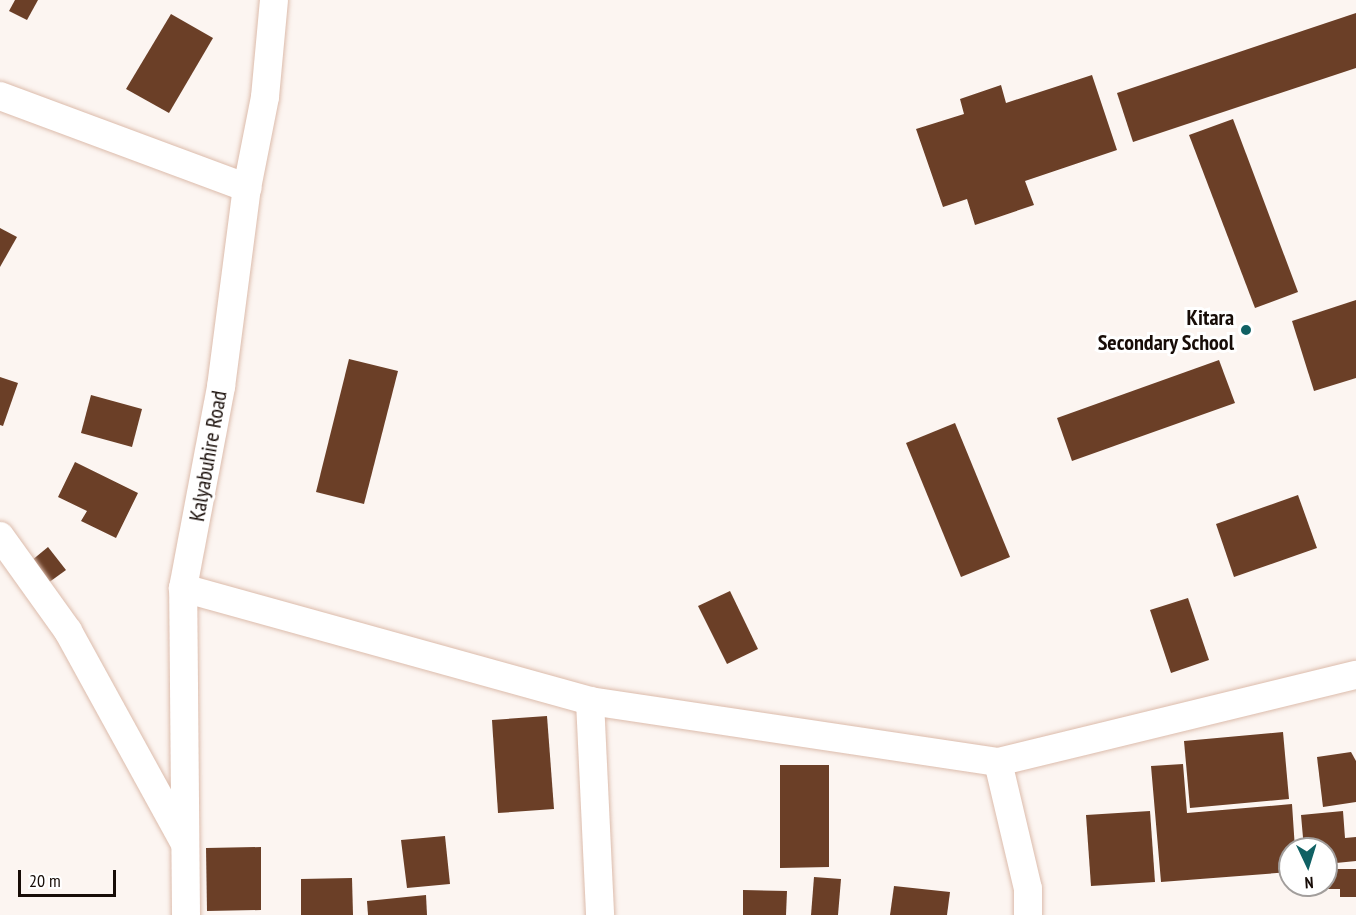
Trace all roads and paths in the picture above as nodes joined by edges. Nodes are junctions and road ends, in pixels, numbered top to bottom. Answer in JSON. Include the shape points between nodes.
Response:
{"nodes":[{"id":1,"x":274,"y":0,"type":"edge"},
{"id":2,"x":0,"y":96,"type":"edge"},
{"id":3,"x":247,"y":188,"type":"junction"},
{"id":4,"x":0,"y":536,"type":"edge"},
{"id":5,"x":183,"y":588,"type":"junction"},
{"id":6,"x":1356,"y":675,"type":"edge"},
{"id":7,"x":590,"y":701,"type":"junction"},
{"id":8,"x":998,"y":762,"type":"junction"},
{"id":9,"x":187,"y":847,"type":"junction"},
{"id":10,"x":186,"y":915,"type":"edge"},
{"id":11,"x":600,"y":915,"type":"edge"},
{"id":12,"x":1028,"y":915,"type":"edge"}],
"edges":[{"from":1,"to":3,"type":"street","name":"Kalyabuhire Road","via":[[265,97]]},
{"from":2,"to":3,"type":"street"},
{"from":3,"to":5,"type":"street","name":"Kalyabuhire Road","via":[[221,387]]},
{"from":4,"to":9,"type":"street","via":[[68,631]]},
{"from":5,"to":7,"type":"street"},
{"from":5,"to":9,"type":"street","name":"Kalyabuhire Road"},
{"from":6,"to":8,"type":"street"},
{"from":7,"to":8,"type":"street"},
{"from":7,"to":11,"type":"street"},
{"from":8,"to":12,"type":"street","via":[[1028,889]]},
{"from":9,"to":10,"type":"street","name":"Kalyabuhire Road"}]}
